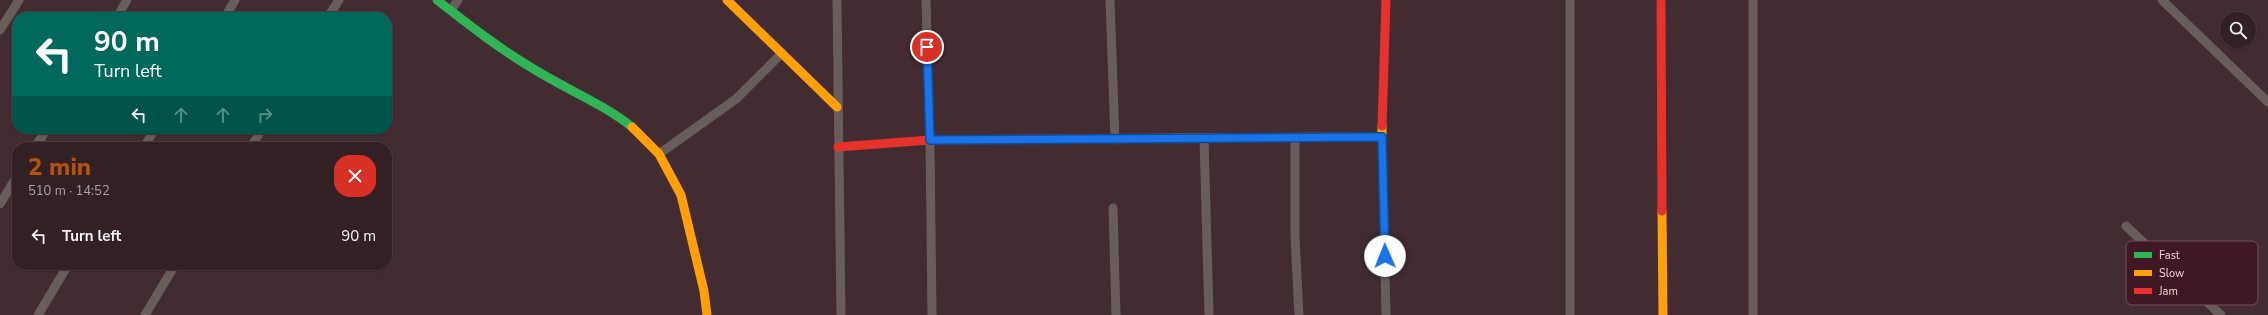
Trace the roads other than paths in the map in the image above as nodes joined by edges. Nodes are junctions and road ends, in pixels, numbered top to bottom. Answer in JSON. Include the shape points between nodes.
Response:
{"nodes":[{"id":1,"x":19,"y":0,"type":"edge"},
{"id":2,"x":127,"y":0,"type":"edge"},
{"id":3,"x":235,"y":0,"type":"edge"},
{"id":4,"x":339,"y":0,"type":"edge"},
{"id":5,"x":437,"y":0,"type":"edge"},
{"id":6,"x":458,"y":0,"type":"edge"},
{"id":7,"x":727,"y":0,"type":"edge"},
{"id":8,"x":838,"y":0,"type":"edge"},
{"id":9,"x":926,"y":0,"type":"edge"},
{"id":10,"x":1110,"y":0,"type":"edge"},
{"id":11,"x":1386,"y":0,"type":"edge"},
{"id":12,"x":1570,"y":0,"type":"edge"},
{"id":13,"x":1661,"y":0,"type":"edge"},
{"id":14,"x":1753,"y":0,"type":"edge"},
{"id":15,"x":2162,"y":0,"type":"edge"},
{"id":16,"x":451,"y":10,"type":"junction"},
{"id":17,"x":120,"y":12,"type":"edge"},
{"id":18,"x":228,"y":12,"type":"edge"},
{"id":19,"x":331,"y":12,"type":"edge"},
{"id":20,"x":0,"y":30,"type":"edge"},
{"id":21,"x":782,"y":53,"type":"junction"},
{"id":22,"x":2268,"y":102,"type":"edge"},
{"id":23,"x":837,"y":107,"type":"junction"},
{"id":24,"x":1382,"y":137,"type":"junction"},
{"id":25,"x":1295,"y":138,"type":"junction"},
{"id":26,"x":1204,"y":139,"type":"junction"},
{"id":27,"x":930,"y":140,"type":"junction"},
{"id":28,"x":1115,"y":140,"type":"junction"},
{"id":29,"x":838,"y":147,"type":"junction"},
{"id":30,"x":659,"y":154,"type":"junction"},
{"id":31,"x":12,"y":184,"type":"edge"},
{"id":32,"x":0,"y":204,"type":"edge"},
{"id":33,"x":1113,"y":208,"type":"dead end"},
{"id":34,"x":2126,"y":226,"type":"dead end"},
{"id":35,"x":2142,"y":241,"type":"edge"},
{"id":36,"x":65,"y":270,"type":"edge"},
{"id":37,"x":173,"y":270,"type":"edge"},
{"id":38,"x":2210,"y":305,"type":"edge"},
{"id":39,"x":38,"y":315,"type":"edge"},
{"id":40,"x":145,"y":315,"type":"edge"},
{"id":41,"x":707,"y":315,"type":"edge"},
{"id":42,"x":841,"y":315,"type":"edge"},
{"id":43,"x":932,"y":315,"type":"edge"},
{"id":44,"x":1116,"y":315,"type":"edge"},
{"id":45,"x":1209,"y":315,"type":"edge"},
{"id":46,"x":1299,"y":315,"type":"edge"},
{"id":47,"x":1386,"y":315,"type":"edge"},
{"id":48,"x":1570,"y":315,"type":"edge"},
{"id":49,"x":1663,"y":315,"type":"edge"},
{"id":50,"x":1753,"y":315,"type":"edge"},
{"id":51,"x":2221,"y":315,"type":"edge"}],
"edges":[{"from":1,"to":20,"type":"street"},
{"from":2,"to":17,"type":"street"},
{"from":3,"to":18,"type":"street"},
{"from":4,"to":19,"type":"street"},
{"from":5,"to":16,"type":"street"},
{"from":6,"to":16,"type":"street"},
{"from":7,"to":21,"type":"street"},
{"from":8,"to":23,"type":"street"},
{"from":9,"to":27,"type":"street"},
{"from":10,"to":28,"type":"street"},
{"from":11,"to":24,"type":"street"},
{"from":12,"to":48,"type":"street"},
{"from":13,"to":49,"type":"street"},
{"from":14,"to":50,"type":"street"},
{"from":15,"to":22,"type":"street"},
{"from":16,"to":30,"type":"street","via":[[487,39],[536,71],[618,116],[641,134]]},
{"from":21,"to":23,"type":"street"},
{"from":21,"to":30,"type":"street","via":[[736,99]]},
{"from":23,"to":29,"type":"street"},
{"from":24,"to":25,"type":"street"},
{"from":24,"to":47,"type":"street"},
{"from":25,"to":26,"type":"street"},
{"from":25,"to":46,"type":"street","via":[[1295,238]]},
{"from":26,"to":28,"type":"street"},
{"from":26,"to":45,"type":"street"},
{"from":27,"to":28,"type":"street"},
{"from":27,"to":29,"type":"street"},
{"from":27,"to":43,"type":"street"},
{"from":29,"to":42,"type":"street"},
{"from":30,"to":41,"type":"street","via":[[681,195],[704,291]]},
{"from":31,"to":32,"type":"street"},
{"from":33,"to":44,"type":"street"},
{"from":34,"to":35,"type":"street"},
{"from":36,"to":39,"type":"street"},
{"from":37,"to":40,"type":"street"},
{"from":38,"to":51,"type":"street"}]}
